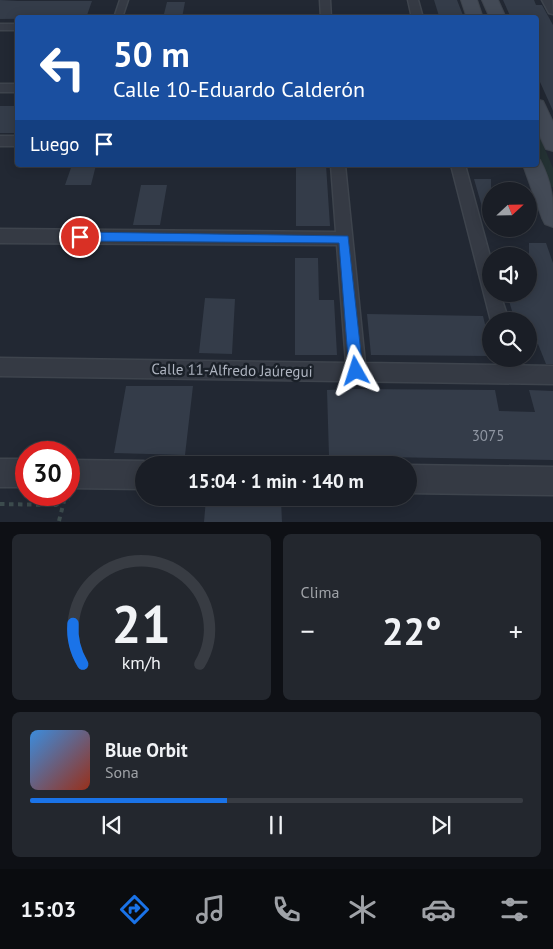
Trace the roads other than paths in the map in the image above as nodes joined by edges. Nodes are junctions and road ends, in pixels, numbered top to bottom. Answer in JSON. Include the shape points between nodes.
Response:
{"nodes":[{"id":1,"x":124,"y":0,"type":"edge"},
{"id":2,"x":325,"y":0,"type":"edge"},
{"id":3,"x":414,"y":0,"type":"edge"},
{"id":4,"x":469,"y":0,"type":"edge"},
{"id":5,"x":490,"y":0,"type":"edge"},
{"id":6,"x":547,"y":0,"type":"edge"},
{"id":7,"x":553,"y":11,"type":"edge"},
{"id":8,"x":119,"y":15,"type":"edge"},
{"id":9,"x":326,"y":15,"type":"edge"},
{"id":10,"x":417,"y":15,"type":"edge"},
{"id":11,"x":475,"y":15,"type":"edge"},
{"id":12,"x":497,"y":15,"type":"edge"},
{"id":13,"x":0,"y":27,"type":"edge"},
{"id":14,"x":15,"y":27,"type":"edge"},
{"id":15,"x":0,"y":88,"type":"edge"},
{"id":16,"x":15,"y":88,"type":"edge"},
{"id":17,"x":539,"y":112,"type":"edge"},
{"id":18,"x":0,"y":141,"type":"edge"},
{"id":19,"x":15,"y":141,"type":"edge"},
{"id":20,"x":553,"y":144,"type":"edge"},
{"id":21,"x":338,"y":167,"type":"edge"},
{"id":22,"x":459,"y":167,"type":"edge"},
{"id":23,"x":534,"y":167,"type":"edge"},
{"id":24,"x":553,"y":218,"type":"edge"},
{"id":25,"x":0,"y":236,"type":"edge"},
{"id":26,"x":344,"y":239,"type":"junction"},
{"id":27,"x":482,"y":256,"type":"edge"},
{"id":28,"x":0,"y":367,"type":"edge"},
{"id":29,"x":512,"y":367,"type":"edge"},
{"id":30,"x":356,"y":371,"type":"junction"},
{"id":31,"x":553,"y":375,"type":"edge"},
{"id":32,"x":0,"y":473,"type":"edge"},
{"id":33,"x":15,"y":473,"type":"edge"},
{"id":34,"x":80,"y":474,"type":"edge"},
{"id":35,"x":135,"y":475,"type":"edge"},
{"id":36,"x":417,"y":479,"type":"edge"},
{"id":37,"x":553,"y":481,"type":"edge"}],
"edges":[{"from":1,"to":8,"type":"street"},
{"from":2,"to":9,"type":"street"},
{"from":3,"to":10,"type":"street"},
{"from":4,"to":11,"type":"main road"},
{"from":5,"to":12,"type":"main road"},
{"from":6,"to":7,"type":"street"},
{"from":13,"to":14,"type":"street"},
{"from":15,"to":16,"type":"street"},
{"from":17,"to":20,"type":"main road"},
{"from":18,"to":19,"type":"street"},
{"from":21,"to":26,"type":"street"},
{"from":22,"to":27,"type":"street"},
{"from":23,"to":24,"type":"main road"},
{"from":25,"to":26,"type":"street"},
{"from":26,"to":30,"type":"street"},
{"from":28,"to":30,"type":"street","name":"Calle 11-Alfredo Jaúregui"},
{"from":29,"to":30,"type":"street","name":"Calle 11-Alfredo Jaúregui"},
{"from":29,"to":31,"type":"street","name":"Calle 11-Alfredo Jaúregui"},
{"from":32,"to":33,"type":"street"},
{"from":34,"to":35,"type":"street"},
{"from":36,"to":37,"type":"street"}]}
